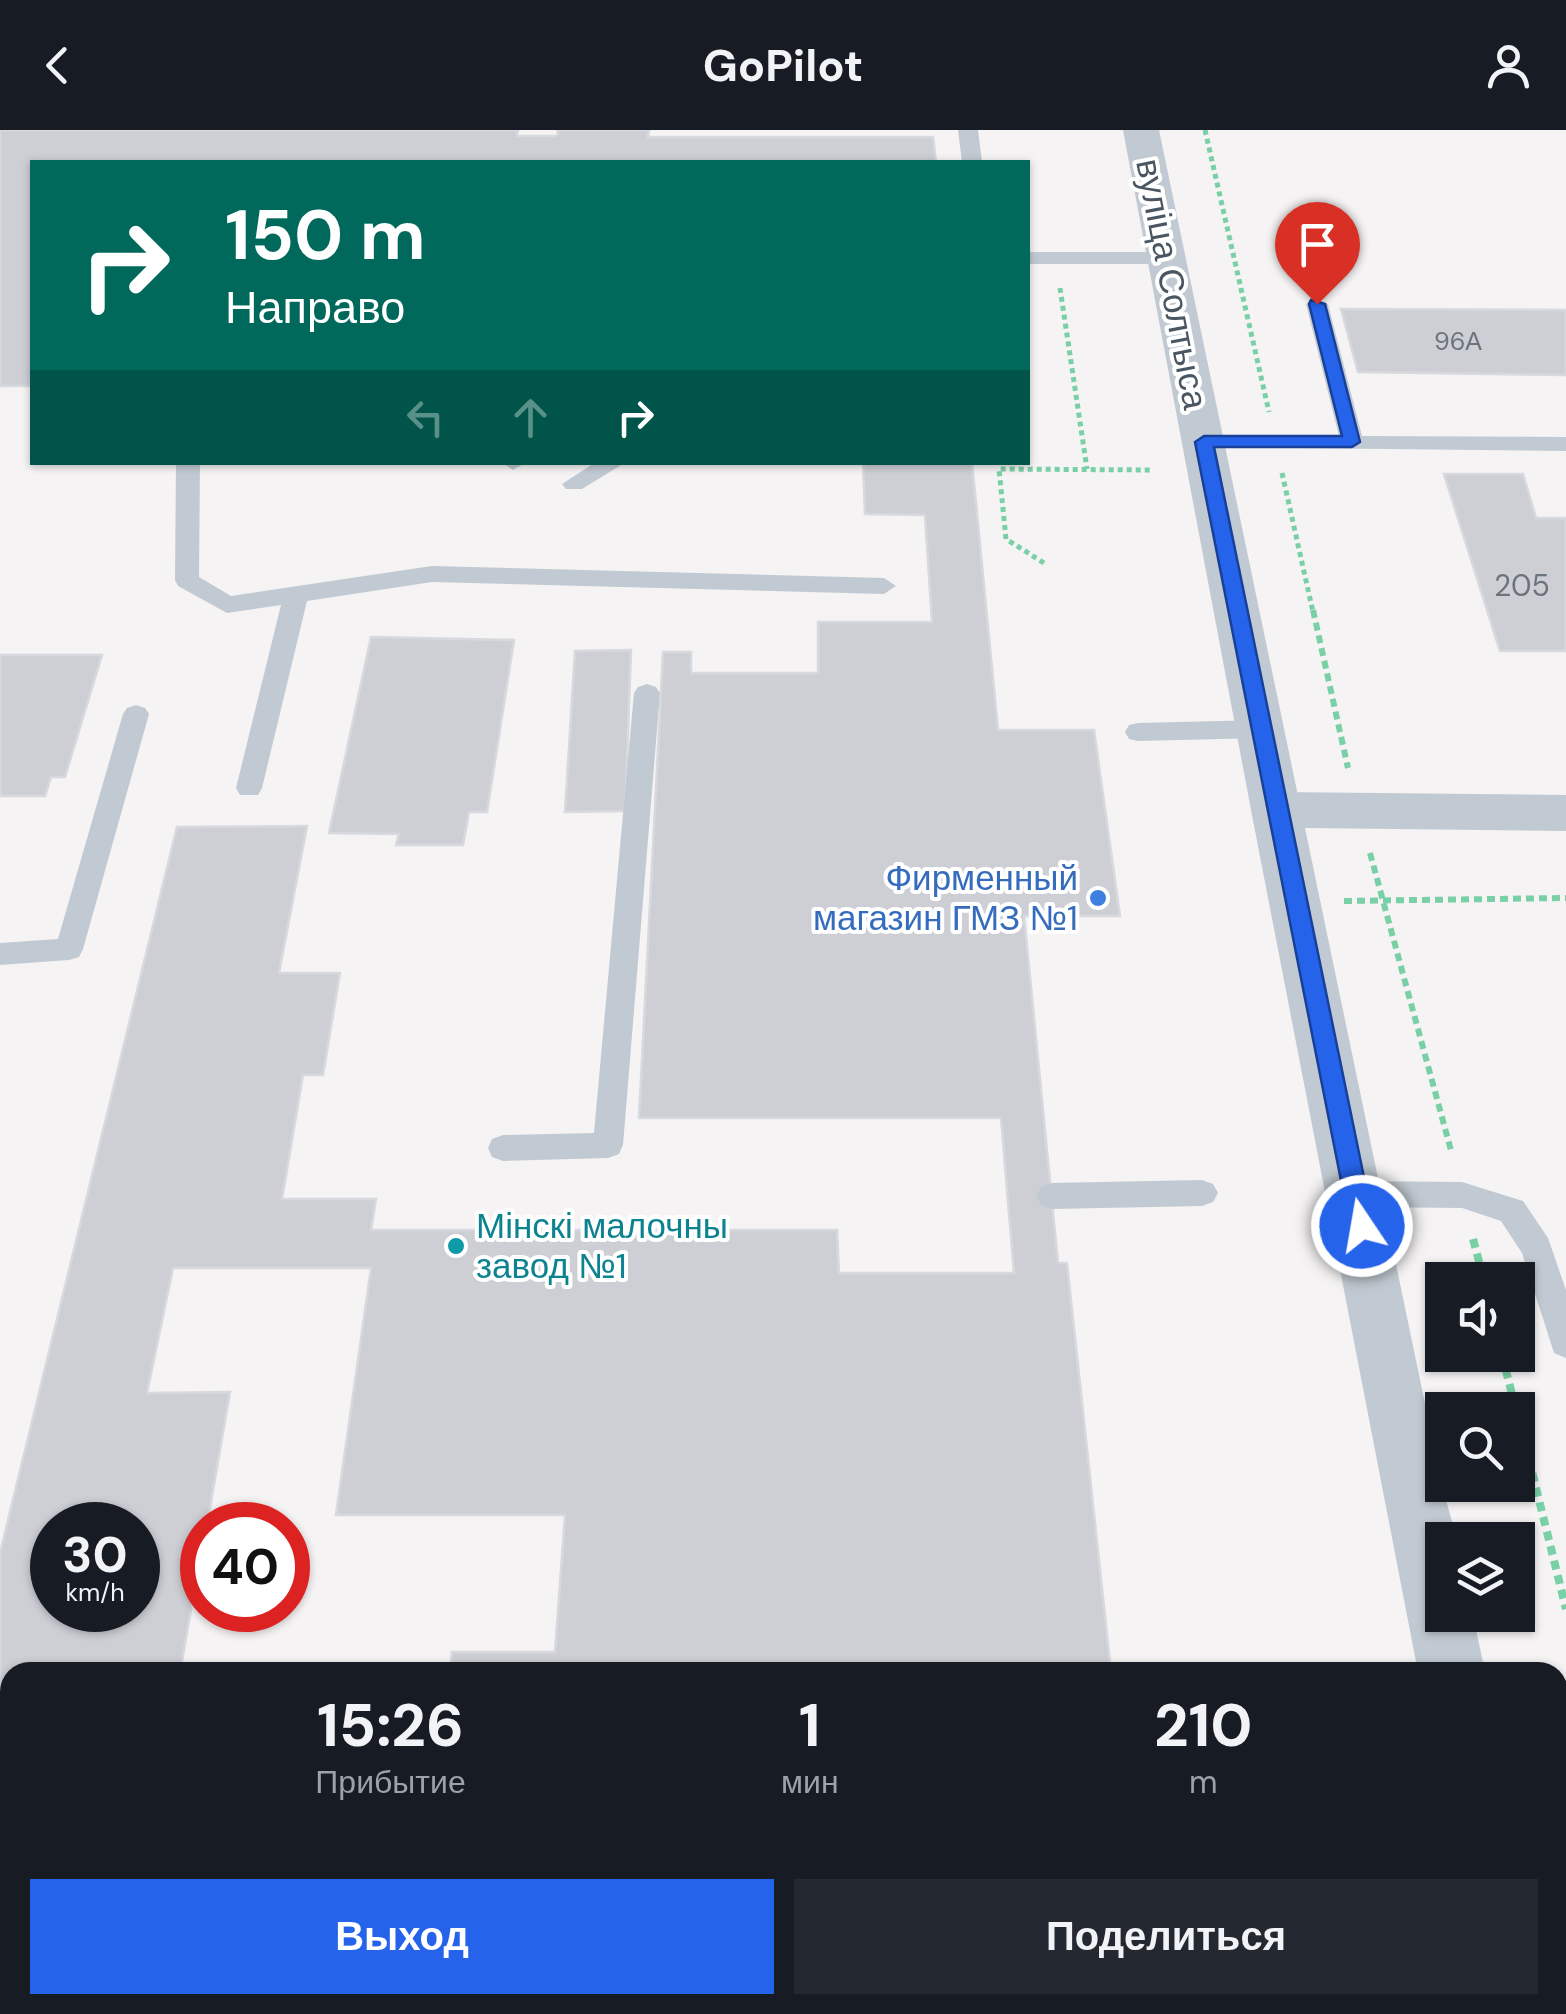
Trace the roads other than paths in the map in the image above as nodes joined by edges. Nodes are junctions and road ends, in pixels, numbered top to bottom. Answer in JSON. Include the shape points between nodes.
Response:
{"nodes":[{"id":1,"x":968,"y":130,"type":"edge"},
{"id":2,"x":1141,"y":130,"type":"edge"},
{"id":3,"x":972,"y":160,"type":"edge"},
{"id":4,"x":1030,"y":258,"type":"edge"},
{"id":5,"x":1165,"y":258,"type":"junction"},
{"id":6,"x":1317,"y":304,"type":"dead end"},
{"id":7,"x":1204,"y":442,"type":"junction"},
{"id":8,"x":1352,"y":442,"type":"junction"},
{"id":9,"x":1566,"y":444,"type":"edge"},
{"id":10,"x":188,"y":465,"type":"edge"},
{"id":11,"x":609,"y":465,"type":"edge"},
{"id":12,"x":574,"y":484,"type":"dead end"},
{"id":13,"x":884,"y":586,"type":"dead end"},
{"id":14,"x":296,"y":595,"type":"junction"},
{"id":15,"x":647,"y":692,"type":"dead end"},
{"id":16,"x":136,"y":714,"type":"dead end"},
{"id":17,"x":1262,"y":729,"type":"junction"},
{"id":18,"x":1138,"y":732,"type":"dead end"},
{"id":19,"x":249,"y":788,"type":"dead end"},
{"id":20,"x":1276,"y":810,"type":"junction"},
{"id":21,"x":1566,"y":813,"type":"edge"},
{"id":22,"x":0,"y":954,"type":"edge"},
{"id":23,"x":503,"y":1148,"type":"dead end"},
{"id":24,"x":1202,"y":1193,"type":"dead end"},
{"id":25,"x":1355,"y":1194,"type":"junction"},
{"id":26,"x":1052,"y":1196,"type":"dead end"},
{"id":27,"x":1566,"y":1343,"type":"edge"},
{"id":28,"x":1450,"y":1662,"type":"edge"}],
"edges":[{"from":1,"to":3,"type":"lane"},
{"from":2,"to":5,"type":"street","name":"вуліца Солтыса"},
{"from":4,"to":5,"type":"lane"},
{"from":5,"to":7,"type":"street","name":"вуліца Солтыса"},
{"from":6,"to":8,"type":"lane"},
{"from":7,"to":8,"type":"lane"},
{"from":7,"to":17,"type":"street","name":"вуліца Солтыса"},
{"from":8,"to":9,"type":"lane"},
{"from":10,"to":14,"type":"lane","via":[[187,580],[227,605]]},
{"from":11,"to":12,"type":"lane"},
{"from":13,"to":14,"type":"lane","via":[[432,574]]},
{"from":14,"to":19,"type":"lane"},
{"from":15,"to":23,"type":"lane","via":[[608,1145]]},
{"from":16,"to":22,"type":"lane","via":[[69,949]]},
{"from":17,"to":18,"type":"lane"},
{"from":17,"to":20,"type":"street","name":"вуліца Солтыса"},
{"from":20,"to":21,"type":"street"},
{"from":20,"to":25,"type":"street","name":"вуліца Солтыса"},
{"from":24,"to":26,"type":"lane"},
{"from":25,"to":27,"type":"lane","via":[[1462,1195],[1512,1211],[1538,1248]]},
{"from":25,"to":28,"type":"street","name":"вуліца Солтыса"}]}
